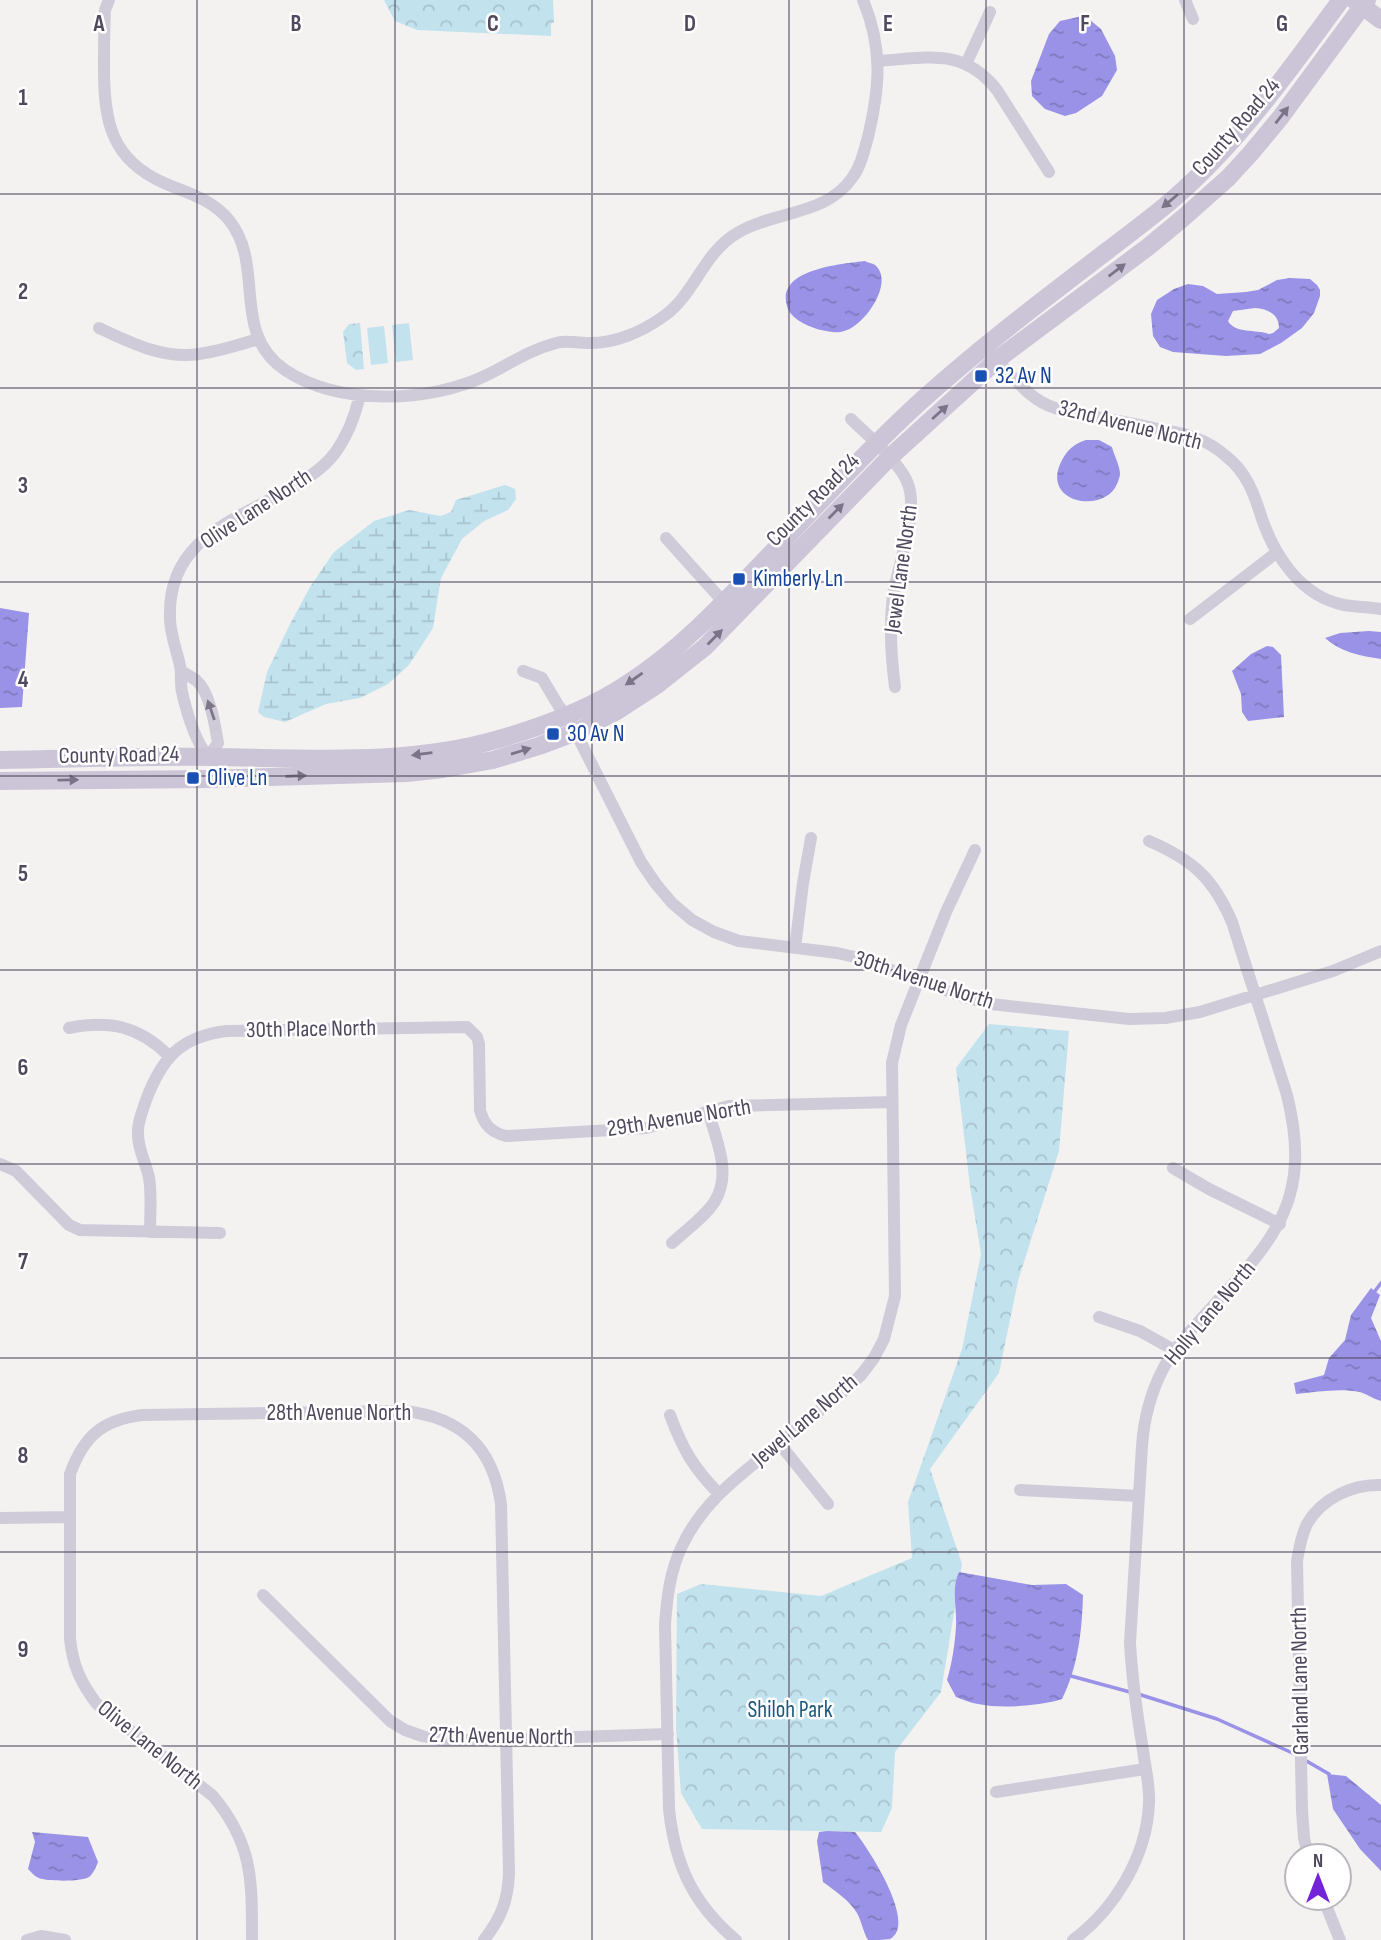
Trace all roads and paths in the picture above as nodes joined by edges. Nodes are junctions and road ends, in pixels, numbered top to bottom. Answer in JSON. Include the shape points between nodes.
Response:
{"nodes":[{"id":1,"x":108,"y":0,"type":"edge"},
{"id":2,"x":863,"y":0,"type":"edge"},
{"id":3,"x":1185,"y":0,"type":"edge"},
{"id":4,"x":1341,"y":0,"type":"edge"},
{"id":5,"x":1361,"y":2,"type":"edge"},
{"id":6,"x":990,"y":12,"type":"dead end"},
{"id":7,"x":1193,"y":19,"type":"dead end"},
{"id":8,"x":1381,"y":20,"type":"edge"},
{"id":9,"x":878,"y":61,"type":"junction"},
{"id":10,"x":966,"y":64,"type":"junction"},
{"id":11,"x":1049,"y":172,"type":"dead end"},
{"id":12,"x":99,"y":328,"type":"dead end"},
{"id":13,"x":258,"y":340,"type":"junction"},
{"id":14,"x":984,"y":346,"type":"junction"},
{"id":15,"x":998,"y":359,"type":"junction"},
{"id":16,"x":360,"y":395,"type":"junction"},
{"id":17,"x":851,"y":419,"type":"dead end"},
{"id":18,"x":876,"y":444,"type":"junction"},
{"id":19,"x":889,"y":458,"type":"junction"},
{"id":20,"x":666,"y":538,"type":"dead end"},
{"id":21,"x":1276,"y":553,"type":"junction"},
{"id":22,"x":731,"y":608,"type":"junction"},
{"id":23,"x":1381,"y":609,"type":"edge"},
{"id":24,"x":1190,"y":619,"type":"dead end"},
{"id":25,"x":181,"y":671,"type":"junction"},
{"id":26,"x":523,"y":671,"type":"dead end"},
{"id":27,"x":895,"y":687,"type":"dead end"},
{"id":28,"x":572,"y":724,"type":"junction"},
{"id":29,"x":208,"y":757,"type":"junction"},
{"id":30,"x":0,"y":760,"type":"edge"},
{"id":31,"x":208,"y":779,"type":"junction"},
{"id":32,"x":0,"y":781,"type":"edge"},
{"id":33,"x":811,"y":838,"type":"dead end"},
{"id":34,"x":1149,"y":841,"type":"dead end"},
{"id":35,"x":975,"y":850,"type":"dead end"},
{"id":36,"x":795,"y":948,"type":"junction"},
{"id":37,"x":1381,"y":951,"type":"edge"},
{"id":38,"x":919,"y":980,"type":"junction"},
{"id":39,"x":1255,"y":996,"type":"junction"},
{"id":40,"x":69,"y":1028,"type":"dead end"},
{"id":41,"x":169,"y":1056,"type":"junction"},
{"id":42,"x":892,"y":1102,"type":"junction"},
{"id":43,"x":480,"y":1110,"type":"joint"},
{"id":44,"x":708,"y":1111,"type":"junction"},
{"id":45,"x":0,"y":1164,"type":"edge"},
{"id":46,"x":1173,"y":1168,"type":"dead end"},
{"id":47,"x":1280,"y":1224,"type":"junction"},
{"id":48,"x":150,"y":1232,"type":"junction"},
{"id":49,"x":220,"y":1233,"type":"dead end"},
{"id":50,"x":672,"y":1243,"type":"dead end"},
{"id":51,"x":1099,"y":1317,"type":"dead end"},
{"id":52,"x":1174,"y":1350,"type":"junction"},
{"id":53,"x":142,"y":1415,"type":"joint"},
{"id":54,"x":670,"y":1415,"type":"dead end"},
{"id":55,"x":779,"y":1443,"type":"junction"},
{"id":56,"x":1381,"y":1485,"type":"edge"},
{"id":57,"x":1020,"y":1490,"type":"dead end"},
{"id":58,"x":719,"y":1494,"type":"junction"},
{"id":59,"x":1139,"y":1496,"type":"junction"},
{"id":60,"x":828,"y":1504,"type":"dead end"},
{"id":61,"x":70,"y":1517,"type":"junction"},
{"id":62,"x":0,"y":1518,"type":"edge"},
{"id":63,"x":263,"y":1595,"type":"dead end"},
{"id":64,"x":668,"y":1734,"type":"junction"},
{"id":65,"x":505,"y":1739,"type":"junction"},
{"id":66,"x":1145,"y":1769,"type":"junction"},
{"id":67,"x":996,"y":1792,"type":"dead end"},
{"id":68,"x":1305,"y":1842,"type":"edge"},
{"id":69,"x":1329,"y":1912,"type":"edge"},
{"id":70,"x":1087,"y":1928,"type":"junction"},
{"id":71,"x":724,"y":1930,"type":"junction"},
{"id":72,"x":27,"y":1940,"type":"edge"},
{"id":73,"x":65,"y":1940,"type":"edge"},
{"id":74,"x":252,"y":1940,"type":"edge"},
{"id":75,"x":484,"y":1940,"type":"edge"},
{"id":76,"x":714,"y":1940,"type":"edge"},
{"id":77,"x":736,"y":1940,"type":"edge"},
{"id":78,"x":1073,"y":1940,"type":"edge"},
{"id":79,"x":1098,"y":1940,"type":"edge"},
{"id":80,"x":1340,"y":1940,"type":"edge"}],
"edges":[{"from":1,"to":13,"type":"street","via":[[104,97],[111,132],[145,173],[213,205],[237,232],[245,249]]},
{"from":2,"to":9,"type":"street","via":[[875,34]]},
{"from":3,"to":7,"type":"street"},
{"from":4,"to":14,"type":"street","name":"County Road 24","one_way":true,"via":[[1256,114],[1173,200]]},
{"from":5,"to":8,"type":"street"},
{"from":15,"to":5,"type":"street","name":"County Road 24","one_way":true,"via":[[1148,247],[1229,176],[1280,118]]},
{"from":6,"to":10,"type":"street"},
{"from":9,"to":10,"type":"street","via":[[947,58]]},
{"from":9,"to":16,"type":"street","via":[[875,108],[851,180],[828,200],[726,240],[682,299],[649,326],[609,341],[560,342],[531,351],[488,375],[441,391],[415,396]]},
{"from":10,"to":11,"type":"street","via":[[988,78]]},
{"from":12,"to":13,"type":"street","via":[[173,355],[196,355]]},
{"from":13,"to":16,"type":"street","via":[[282,368],[297,377]]},
{"from":14,"to":15,"type":"street","name":"32nd Avenue North"},
{"from":14,"to":18,"type":"street","name":"County Road 24"},
{"from":19,"to":15,"type":"street","name":"County Road 24","one_way":true},
{"from":15,"to":21,"type":"street","name":"32nd Avenue North","via":[[1036,399],[1055,408],[1184,435],[1215,447],[1245,477]]},
{"from":16,"to":25,"type":"street","name":"Olive Lane North","via":[[346,437],[318,470],[217,529],[188,555],[172,591],[169,620]]},
{"from":17,"to":18,"type":"street","name":"Jewel Lane North"},
{"from":18,"to":19,"type":"street","name":"Jewel Lane North"},
{"from":18,"to":22,"type":"street","name":"County Road 24"},
{"from":22,"to":19,"type":"street","name":"County Road 24","one_way":true},
{"from":19,"to":27,"type":"street","name":"Jewel Lane North","via":[[909,484],[912,498],[891,616]]},
{"from":20,"to":22,"type":"street"},
{"from":21,"to":23,"type":"street","name":"32nd Avenue North","via":[[1305,586],[1323,597]]},
{"from":21,"to":24,"type":"street"},
{"from":22,"to":28,"type":"street","name":"County Road 24","via":[[705,647],[657,685],[617,711]]},
{"from":25,"to":29,"type":"street","name":"Olive Lane North","via":[[181,690],[199,745]]},
{"from":29,"to":25,"type":"street","one_way":true,"via":[[218,743],[213,716],[198,681]]},
{"from":26,"to":28,"type":"street","name":"30th Avenue North","via":[[542,678]]},
{"from":28,"to":29,"type":"street","name":"County Road 24","one_way":true,"via":[[412,755]]},
{"from":31,"to":28,"type":"street","name":"County Road 24","one_way":true,"via":[[443,769],[539,746]]},
{"from":28,"to":36,"type":"street","name":"30th Avenue North","via":[[641,862],[672,903],[692,920],[738,941]]},
{"from":29,"to":30,"type":"street","name":"County Road 24"},
{"from":29,"to":31,"type":"street"},
{"from":32,"to":31,"type":"street","name":"County Road 24","one_way":true},
{"from":33,"to":36,"type":"street"},
{"from":34,"to":39,"type":"street","name":"Holly Lane North","via":[[1192,864],[1223,901]]},
{"from":35,"to":38,"type":"street","name":"Jewel Lane North"},
{"from":36,"to":38,"type":"street","name":"30th Avenue North","via":[[848,956]]},
{"from":37,"to":39,"type":"street","name":"30th Avenue North"},
{"from":38,"to":39,"type":"street","name":"30th Avenue North","via":[[991,1004],[1129,1019],[1200,1012]]},
{"from":38,"to":42,"type":"street","name":"Jewel Lane North","via":[[895,1044]]},
{"from":39,"to":47,"type":"street","name":"Holly Lane North","via":[[1294,1122],[1295,1175]]},
{"from":40,"to":41,"type":"street","via":[[88,1024],[127,1028],[146,1036]]},
{"from":41,"to":43,"type":"street","name":"30th Place North","via":[[196,1038],[226,1031],[467,1027],[479,1044]]},
{"from":41,"to":48,"type":"street","via":[[153,1083],[138,1130],[149,1178]]},
{"from":42,"to":44,"type":"street","name":"29th Avenue North","via":[[738,1105]]},
{"from":42,"to":55,"type":"street","name":"Jewel Lane North","via":[[895,1296],[884,1339],[861,1375]]},
{"from":43,"to":44,"type":"street","name":"29th Avenue North","via":[[488,1128],[506,1136],[646,1128]]},
{"from":44,"to":50,"type":"street","via":[[721,1157],[721,1188],[709,1208]]},
{"from":45,"to":48,"type":"street","via":[[16,1171],[69,1225],[80,1230]]},
{"from":46,"to":47,"type":"street"},
{"from":47,"to":52,"type":"street","name":"Holly Lane North","via":[[1264,1250]]},
{"from":48,"to":49,"type":"street"},
{"from":51,"to":52,"type":"street","via":[[1140,1331]]},
{"from":52,"to":59,"type":"street","name":"Holly Lane North","via":[[1144,1419]]},
{"from":53,"to":61,"type":"street","name":"Olive Lane North","via":[[110,1423],[85,1444],[71,1474]]},
{"from":53,"to":65,"type":"street","name":"28th Avenue North","via":[[424,1413],[445,1420],[471,1438],[498,1483]]},
{"from":54,"to":58,"type":"street","via":[[689,1458]]},
{"from":55,"to":58,"type":"street","name":"Jewel Lane North"},
{"from":55,"to":60,"type":"street"},
{"from":56,"to":68,"type":"street","name":"Garland Lane North","via":[[1359,1487],[1329,1500],[1317,1510],[1300,1543]]},
{"from":57,"to":59,"type":"street"},
{"from":58,"to":64,"type":"street","name":"Jewel Lane North","via":[[695,1522],[672,1571],[665,1625]]},
{"from":59,"to":66,"type":"street","name":"Holly Lane North","via":[[1130,1643]]},
{"from":61,"to":62,"type":"street"},
{"from":61,"to":74,"type":"street","name":"Olive Lane North","via":[[71,1639],[77,1673],[96,1703],[213,1796],[227,1813],[251,1873]]},
{"from":63,"to":65,"type":"street","name":"27th Avenue North","via":[[377,1709],[405,1730],[441,1740]]},
{"from":64,"to":65,"type":"street","name":"27th Avenue North"},
{"from":64,"to":71,"type":"street","name":"Jewel Lane North","via":[[672,1836],[679,1861],[703,1907]]},
{"from":65,"to":75,"type":"street","name":"28th Avenue North","via":[[508,1892],[503,1910]]},
{"from":66,"to":67,"type":"street"},
{"from":66,"to":70,"type":"street","name":"Holly Lane North","via":[[1149,1801],[1143,1839],[1115,1898]]},
{"from":69,"to":80,"type":"street"},
{"from":70,"to":78,"type":"street","name":"Holly Lane North"},
{"from":70,"to":79,"type":"street"},
{"from":71,"to":76,"type":"street"},
{"from":71,"to":77,"type":"street","name":"Jewel Lane North"},
{"from":72,"to":73,"type":"street","via":[[41,1936]]}]}
